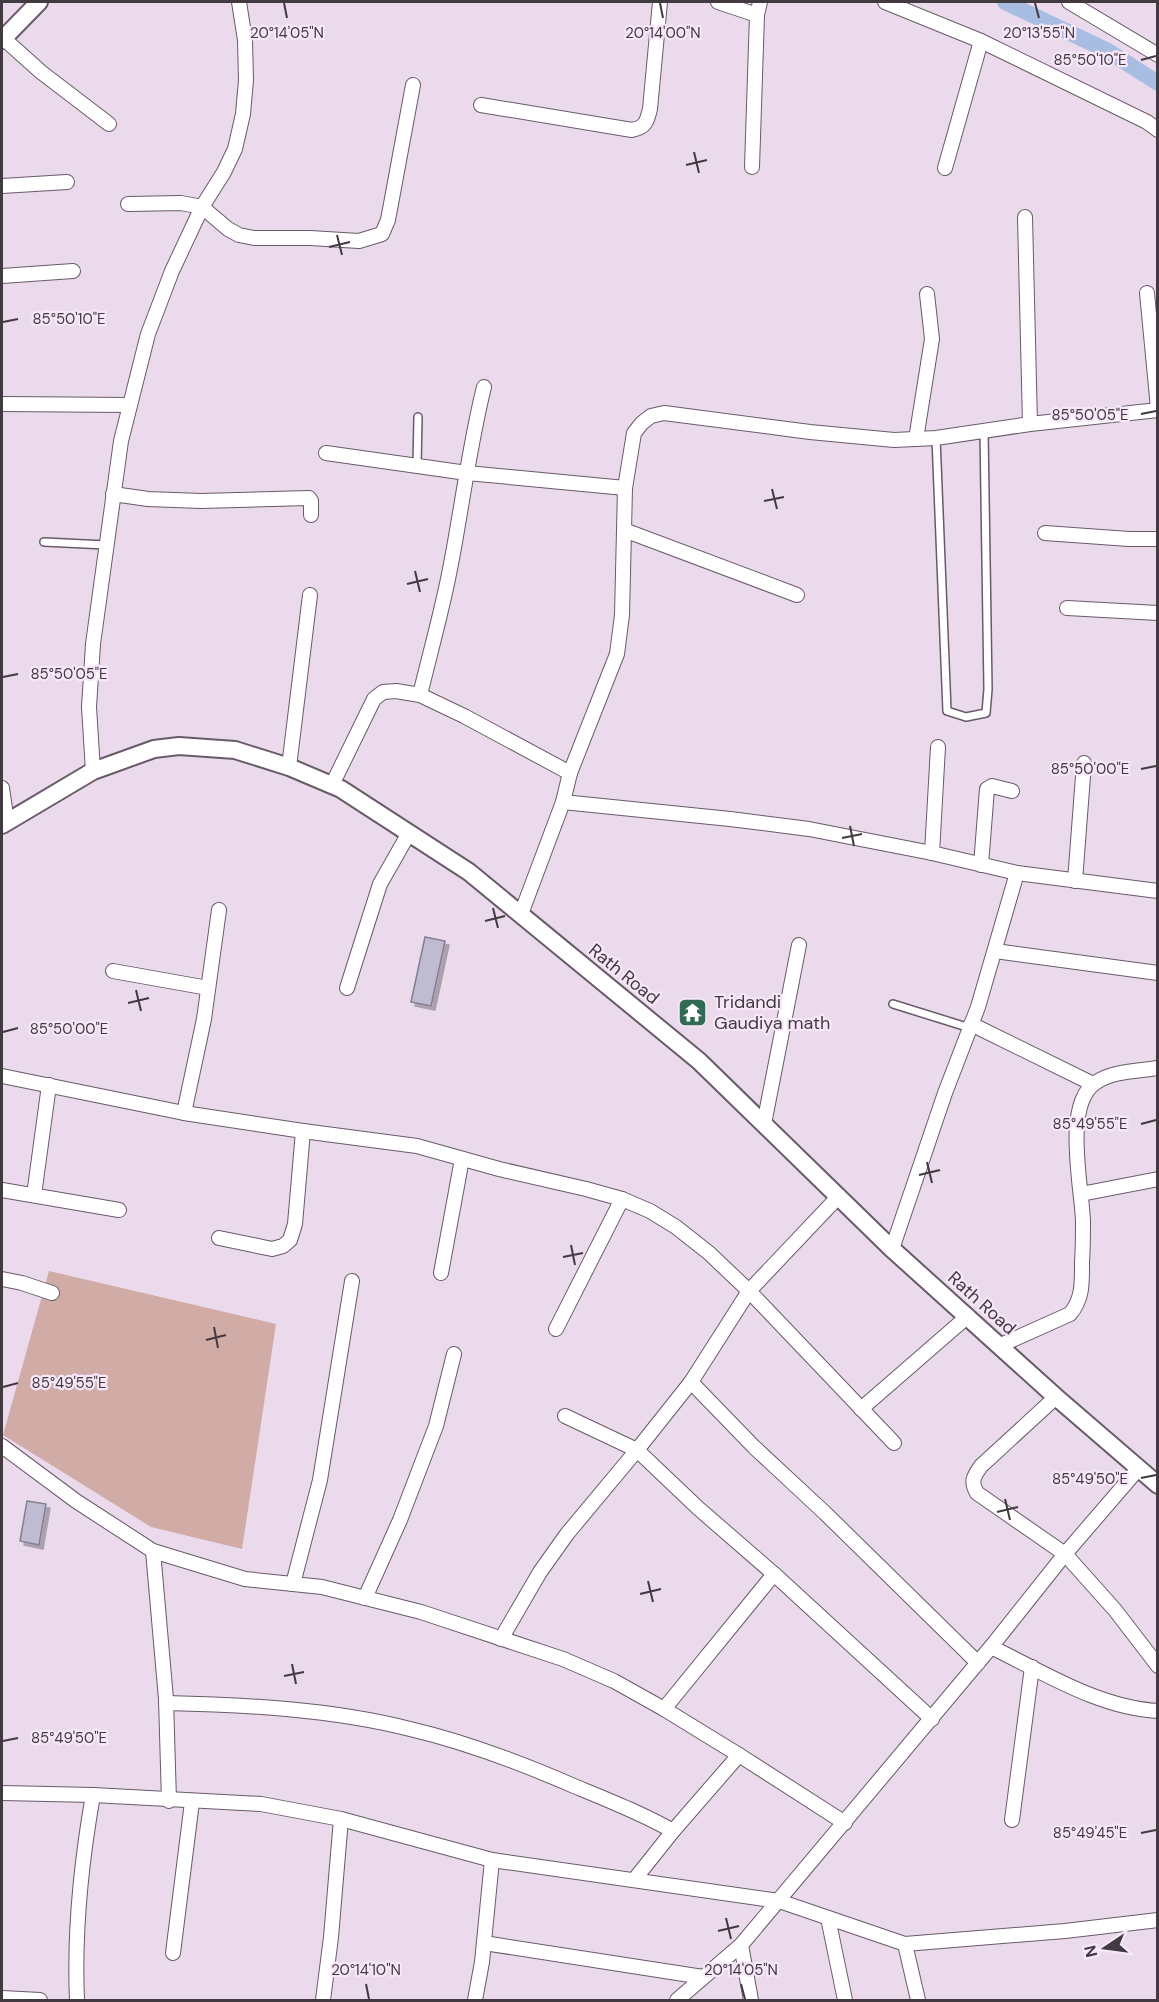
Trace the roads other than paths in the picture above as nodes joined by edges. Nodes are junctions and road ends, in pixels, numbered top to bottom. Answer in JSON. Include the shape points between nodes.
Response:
{"nodes":[{"id":1,"x":39,"y":2,"type":"edge"},
{"id":2,"x":239,"y":2,"type":"edge"},
{"id":3,"x":660,"y":2,"type":"edge"},
{"id":4,"x":718,"y":2,"type":"edge"},
{"id":5,"x":885,"y":2,"type":"edge"},
{"id":6,"x":1069,"y":2,"type":"edge"},
{"id":7,"x":758,"y":8,"type":"edge"},
{"id":8,"x":2,"y":39,"type":"edge"},
{"id":9,"x":981,"y":41,"type":"junction"},
{"id":10,"x":1158,"y":55,"type":"edge"},
{"id":11,"x":413,"y":85,"type":"dead end"},
{"id":12,"x":481,"y":105,"type":"dead end"},
{"id":13,"x":109,"y":124,"type":"dead end"},
{"id":14,"x":1158,"y":130,"type":"edge"},
{"id":15,"x":752,"y":167,"type":"dead end"},
{"id":16,"x":945,"y":168,"type":"dead end"},
{"id":17,"x":67,"y":182,"type":"dead end"},
{"id":18,"x":2,"y":186,"type":"edge"},
{"id":19,"x":128,"y":204,"type":"dead end"},
{"id":20,"x":202,"y":207,"type":"junction"},
{"id":21,"x":1025,"y":217,"type":"dead end"},
{"id":22,"x":73,"y":271,"type":"dead end"},
{"id":23,"x":2,"y":276,"type":"edge"},
{"id":24,"x":1147,"y":293,"type":"dead end"},
{"id":25,"x":927,"y":294,"type":"dead end"},
{"id":26,"x":484,"y":387,"type":"dead end"},
{"id":27,"x":2,"y":404,"type":"edge"},
{"id":28,"x":130,"y":405,"type":"junction"},
{"id":29,"x":1158,"y":409,"type":"edge"},
{"id":30,"x":418,"y":417,"type":"dead end"},
{"id":31,"x":1030,"y":424,"type":"junction"},
{"id":32,"x":984,"y":431,"type":"junction"},
{"id":33,"x":936,"y":438,"type":"junction"},
{"id":34,"x":916,"y":439,"type":"junction"},
{"id":35,"x":326,"y":453,"type":"dead end"},
{"id":36,"x":417,"y":466,"type":"junction"},
{"id":37,"x":468,"y":473,"type":"junction"},
{"id":38,"x":625,"y":488,"type":"junction"},
{"id":39,"x":113,"y":494,"type":"junction"},
{"id":40,"x":311,"y":515,"type":"dead end"},
{"id":41,"x":624,"y":530,"type":"junction"},
{"id":42,"x":1045,"y":533,"type":"dead end"},
{"id":43,"x":1158,"y":538,"type":"edge"},
{"id":44,"x":44,"y":542,"type":"dead end"},
{"id":45,"x":106,"y":545,"type":"junction"},
{"id":46,"x":797,"y":595,"type":"dead end"},
{"id":47,"x":310,"y":596,"type":"dead end"},
{"id":48,"x":1067,"y":608,"type":"dead end"},
{"id":49,"x":1158,"y":613,"type":"edge"},
{"id":50,"x":420,"y":695,"type":"junction"},
{"id":51,"x":938,"y":747,"type":"dead end"},
{"id":52,"x":1084,"y":763,"type":"dead end"},
{"id":53,"x":289,"y":767,"type":"junction"},
{"id":54,"x":93,"y":771,"type":"junction"},
{"id":55,"x":570,"y":773,"type":"junction"},
{"id":56,"x":333,"y":785,"type":"junction"},
{"id":57,"x":2,"y":788,"type":"edge"},
{"id":58,"x":1012,"y":791,"type":"dead end"},
{"id":59,"x":563,"y":802,"type":"junction"},
{"id":60,"x":4,"y":824,"type":"edge"},
{"id":61,"x":409,"y":833,"type":"junction"},
{"id":62,"x":932,"y":853,"type":"junction"},
{"id":63,"x":981,"y":865,"type":"junction"},
{"id":64,"x":1017,"y":873,"type":"junction"},
{"id":65,"x":1075,"y":881,"type":"junction"},
{"id":66,"x":1158,"y":891,"type":"edge"},
{"id":67,"x":219,"y":910,"type":"dead end"},
{"id":68,"x":521,"y":914,"type":"junction"},
{"id":69,"x":799,"y":945,"type":"dead end"},
{"id":70,"x":995,"y":951,"type":"junction"},
{"id":71,"x":113,"y":971,"type":"dead end"},
{"id":72,"x":1158,"y":973,"type":"edge"},
{"id":73,"x":208,"y":988,"type":"junction"},
{"id":74,"x":347,"y":988,"type":"dead end"},
{"id":75,"x":893,"y":1004,"type":"dead end"},
{"id":76,"x":971,"y":1026,"type":"junction"},
{"id":77,"x":1158,"y":1068,"type":"edge"},
{"id":78,"x":2,"y":1076,"type":"edge"},
{"id":79,"x":1093,"y":1084,"type":"junction"},
{"id":80,"x":49,"y":1085,"type":"junction"},
{"id":81,"x":184,"y":1113,"type":"junction"},
{"id":82,"x":764,"y":1124,"type":"junction"},
{"id":83,"x":303,"y":1131,"type":"junction"},
{"id":84,"x":462,"y":1159,"type":"junction"},
{"id":85,"x":1158,"y":1179,"type":"edge"},
{"id":86,"x":2,"y":1190,"type":"edge"},
{"id":87,"x":34,"y":1194,"type":"junction"},
{"id":88,"x":1081,"y":1194,"type":"junction"},
{"id":89,"x":839,"y":1196,"type":"junction"},
{"id":90,"x":622,"y":1199,"type":"junction"},
{"id":91,"x":119,"y":1210,"type":"dead end"},
{"id":92,"x":219,"y":1238,"type":"dead end"},
{"id":93,"x":892,"y":1249,"type":"junction"},
{"id":94,"x":441,"y":1273,"type":"dead end"},
{"id":95,"x":2,"y":1279,"type":"edge"},
{"id":96,"x":352,"y":1281,"type":"dead end"},
{"id":97,"x":749,"y":1291,"type":"junction"},
{"id":98,"x":52,"y":1293,"type":"dead end"},
{"id":99,"x":968,"y":1316,"type":"junction"},
{"id":100,"x":556,"y":1329,"type":"dead end"},
{"id":101,"x":1001,"y":1345,"type":"junction"},
{"id":102,"x":454,"y":1354,"type":"dead end"},
{"id":103,"x":691,"y":1382,"type":"junction"},
{"id":104,"x":1056,"y":1397,"type":"junction"},
{"id":105,"x":861,"y":1409,"type":"junction"},
{"id":106,"x":565,"y":1416,"type":"dead end"},
{"id":107,"x":894,"y":1443,"type":"dead end"},
{"id":108,"x":2,"y":1446,"type":"edge"},
{"id":109,"x":637,"y":1450,"type":"junction"},
{"id":110,"x":1139,"y":1468,"type":"junction"},
{"id":111,"x":1157,"y":1484,"type":"edge"},
{"id":112,"x":153,"y":1551,"type":"junction"},
{"id":113,"x":1065,"y":1554,"type":"junction"},
{"id":114,"x":774,"y":1574,"type":"junction"},
{"id":115,"x":293,"y":1584,"type":"junction"},
{"id":116,"x":365,"y":1598,"type":"junction"},
{"id":117,"x":501,"y":1638,"type":"junction"},
{"id":118,"x":991,"y":1647,"type":"junction"},
{"id":119,"x":978,"y":1663,"type":"junction"},
{"id":120,"x":1032,"y":1666,"type":"junction"},
{"id":121,"x":1158,"y":1666,"type":"edge"},
{"id":122,"x":166,"y":1703,"type":"junction"},
{"id":123,"x":664,"y":1709,"type":"junction"},
{"id":124,"x":1158,"y":1711,"type":"edge"},
{"id":125,"x":932,"y":1719,"type":"junction"},
{"id":126,"x":739,"y":1755,"type":"junction"},
{"id":127,"x":2,"y":1793,"type":"edge"},
{"id":128,"x":93,"y":1795,"type":"junction"},
{"id":129,"x":169,"y":1801,"type":"junction"},
{"id":130,"x":192,"y":1802,"type":"junction"},
{"id":131,"x":341,"y":1819,"type":"junction"},
{"id":132,"x":1012,"y":1820,"type":"dead end"},
{"id":133,"x":845,"y":1823,"type":"junction"},
{"id":134,"x":673,"y":1831,"type":"junction"},
{"id":135,"x":492,"y":1860,"type":"junction"},
{"id":136,"x":634,"y":1881,"type":"junction"},
{"id":137,"x":779,"y":1901,"type":"junction"},
{"id":138,"x":828,"y":1918,"type":"junction"},
{"id":139,"x":1158,"y":1920,"type":"edge"},
{"id":140,"x":484,"y":1943,"type":"junction"},
{"id":141,"x":905,"y":1944,"type":"junction"},
{"id":142,"x":741,"y":1945,"type":"junction"},
{"id":143,"x":173,"y":1953,"type":"dead end"},
{"id":144,"x":703,"y":1977,"type":"junction"},
{"id":145,"x":2,"y":1998,"type":"edge"},
{"id":146,"x":40,"y":2001,"type":"edge"},
{"id":147,"x":77,"y":2001,"type":"edge"},
{"id":148,"x":323,"y":2001,"type":"edge"},
{"id":149,"x":475,"y":2001,"type":"edge"},
{"id":150,"x":676,"y":2001,"type":"edge"},
{"id":151,"x":751,"y":2001,"type":"edge"},
{"id":152,"x":845,"y":2001,"type":"edge"},
{"id":153,"x":918,"y":2001,"type":"edge"}],
"edges":[{"from":1,"to":8,"type":"street"},
{"from":2,"to":20,"type":"street","via":[[245,40],[243,114],[235,149]]},
{"from":3,"to":12,"type":"street","via":[[650,109],[646,124],[640,129]]},
{"from":4,"to":7,"type":"street"},
{"from":5,"to":9,"type":"street"},
{"from":6,"to":10,"type":"street"},
{"from":7,"to":15,"type":"street"},
{"from":8,"to":13,"type":"street"},
{"from":9,"to":14,"type":"street"},
{"from":9,"to":16,"type":"street"},
{"from":11,"to":20,"type":"street","via":[[382,234],[359,241],[254,238],[228,229]]},
{"from":17,"to":18,"type":"street"},
{"from":19,"to":20,"type":"street","via":[[181,203]]},
{"from":20,"to":28,"type":"street","via":[[148,334]]},
{"from":21,"to":31,"type":"street"},
{"from":22,"to":23,"type":"street"},
{"from":24,"to":29,"type":"street"},
{"from":25,"to":34,"type":"street","via":[[932,339]]},
{"from":26,"to":37,"type":"street"},
{"from":27,"to":28,"type":"street"},
{"from":28,"to":39,"type":"street"},
{"from":29,"to":31,"type":"street"},
{"from":30,"to":36,"type":"lane"},
{"from":31,"to":32,"type":"street"},
{"from":32,"to":33,"type":"street"},
{"from":32,"to":33,"type":"lane","via":[[987,705],[986,713],[966,717],[947,711]]},
{"from":33,"to":34,"type":"street"},
{"from":34,"to":38,"type":"street","via":[[810,432],[664,413],[651,416],[634,433]]},
{"from":35,"to":36,"type":"street"},
{"from":36,"to":37,"type":"street"},
{"from":37,"to":38,"type":"street"},
{"from":37,"to":50,"type":"street"},
{"from":38,"to":41,"type":"street"},
{"from":39,"to":40,"type":"street","via":[[201,501],[309,498]]},
{"from":39,"to":45,"type":"street"},
{"from":41,"to":46,"type":"street"},
{"from":41,"to":55,"type":"street","via":[[617,654]]},
{"from":42,"to":43,"type":"street"},
{"from":44,"to":45,"type":"lane"},
{"from":45,"to":54,"type":"street","via":[[89,707]]},
{"from":47,"to":53,"type":"street"},
{"from":48,"to":49,"type":"street"},
{"from":50,"to":55,"type":"street"},
{"from":50,"to":56,"type":"street","via":[[383,692],[374,699]]},
{"from":51,"to":62,"type":"street"},
{"from":52,"to":65,"type":"street"},
{"from":53,"to":54,"type":"street","name":"Rath Road","via":[[235,750],[179,746],[154,749]]},
{"from":53,"to":56,"type":"street","name":"Rath Road"},
{"from":54,"to":60,"type":"street","name":"Rath Road"},
{"from":55,"to":59,"type":"street"},
{"from":56,"to":61,"type":"street","name":"Rath Road"},
{"from":57,"to":60,"type":"street"},
{"from":58,"to":63,"type":"street","via":[[992,786],[987,789]]},
{"from":59,"to":62,"type":"street","via":[[775,825]]},
{"from":59,"to":68,"type":"street"},
{"from":61,"to":68,"type":"street","name":"Rath Road","via":[[469,872]]},
{"from":61,"to":74,"type":"street","via":[[380,884]]},
{"from":62,"to":63,"type":"street"},
{"from":63,"to":64,"type":"street"},
{"from":64,"to":65,"type":"street"},
{"from":64,"to":70,"type":"street"},
{"from":65,"to":66,"type":"street"},
{"from":67,"to":73,"type":"street"},
{"from":68,"to":82,"type":"street","name":"Rath Road","via":[[699,1061]]},
{"from":69,"to":82,"type":"street"},
{"from":70,"to":72,"type":"street"},
{"from":70,"to":76,"type":"street"},
{"from":71,"to":73,"type":"street"},
{"from":73,"to":81,"type":"street"},
{"from":75,"to":76,"type":"lane"},
{"from":76,"to":79,"type":"street"},
{"from":76,"to":93,"type":"street"},
{"from":77,"to":79,"type":"street","via":[[1107,1077]]},
{"from":78,"to":80,"type":"street"},
{"from":79,"to":88,"type":"street","via":[[1083,1098],[1076,1130]]},
{"from":80,"to":81,"type":"street"},
{"from":80,"to":87,"type":"street"},
{"from":81,"to":83,"type":"street"},
{"from":82,"to":89,"type":"street","name":"Rath Road"},
{"from":83,"to":84,"type":"street","via":[[398,1142]]},
{"from":83,"to":92,"type":"street","via":[[295,1224],[290,1240],[272,1249]]},
{"from":84,"to":90,"type":"street"},
{"from":84,"to":94,"type":"street"},
{"from":85,"to":88,"type":"street"},
{"from":86,"to":87,"type":"street"},
{"from":87,"to":91,"type":"street"},
{"from":88,"to":101,"type":"street","via":[[1082,1291],[1077,1306],[1070,1314]]},
{"from":89,"to":93,"type":"street","name":"Rath Road"},
{"from":89,"to":97,"type":"street"},
{"from":90,"to":97,"type":"street","via":[[676,1227]]},
{"from":90,"to":100,"type":"street"},
{"from":93,"to":99,"type":"street","name":"Rath Road"},
{"from":95,"to":98,"type":"street"},
{"from":96,"to":115,"type":"street","via":[[320,1480]]},
{"from":97,"to":103,"type":"street"},
{"from":97,"to":105,"type":"street"},
{"from":99,"to":101,"type":"street","name":"Rath Road"},
{"from":99,"to":105,"type":"street"},
{"from":101,"to":104,"type":"street","name":"Rath Road"},
{"from":102,"to":116,"type":"street","via":[[436,1426]]},
{"from":103,"to":109,"type":"street"},
{"from":103,"to":119,"type":"street"},
{"from":104,"to":110,"type":"street","name":"Rath Road"},
{"from":104,"to":113,"type":"street","via":[[981,1466],[973,1485],[977,1493]]},
{"from":105,"to":107,"type":"street"},
{"from":106,"to":109,"type":"street"},
{"from":108,"to":112,"type":"street","via":[[76,1502]]},
{"from":109,"to":114,"type":"street"},
{"from":109,"to":117,"type":"street","via":[[567,1534]]},
{"from":110,"to":111,"type":"street","name":"Rath Road"},
{"from":110,"to":113,"type":"street"},
{"from":112,"to":115,"type":"street","via":[[244,1579]]},
{"from":112,"to":122,"type":"street"},
{"from":113,"to":118,"type":"street"},
{"from":113,"to":121,"type":"street"},
{"from":114,"to":123,"type":"street"},
{"from":114,"to":125,"type":"street"},
{"from":115,"to":116,"type":"street"},
{"from":116,"to":117,"type":"street"},
{"from":117,"to":123,"type":"street","via":[[563,1659]]},
{"from":118,"to":119,"type":"street"},
{"from":118,"to":120,"type":"street"},
{"from":119,"to":125,"type":"street"},
{"from":120,"to":124,"type":"street","via":[[1099,1698]]},
{"from":120,"to":132,"type":"street"},
{"from":122,"to":129,"type":"street"},
{"from":122,"to":134,"type":"street","via":[[295,1710],[410,1728],[526,1765],[639,1812]]},
{"from":123,"to":126,"type":"street"},
{"from":125,"to":133,"type":"street"},
{"from":126,"to":133,"type":"street"},
{"from":126,"to":134,"type":"street"},
{"from":127,"to":128,"type":"street"},
{"from":128,"to":129,"type":"street"},
{"from":128,"to":147,"type":"street","via":[[76,1934]]},
{"from":129,"to":130,"type":"street"},
{"from":130,"to":131,"type":"street","via":[[261,1804]]},
{"from":130,"to":143,"type":"street"},
{"from":131,"to":135,"type":"street"},
{"from":131,"to":148,"type":"street"},
{"from":133,"to":137,"type":"street"},
{"from":134,"to":136,"type":"street"},
{"from":135,"to":136,"type":"street"},
{"from":135,"to":140,"type":"street"},
{"from":136,"to":137,"type":"street"},
{"from":137,"to":138,"type":"street"},
{"from":137,"to":142,"type":"street"},
{"from":138,"to":141,"type":"street"},
{"from":138,"to":152,"type":"street"},
{"from":139,"to":141,"type":"street"},
{"from":140,"to":144,"type":"street"},
{"from":140,"to":149,"type":"street"},
{"from":141,"to":153,"type":"street"},
{"from":142,"to":144,"type":"street"},
{"from":142,"to":151,"type":"street"},
{"from":144,"to":150,"type":"street"},
{"from":145,"to":146,"type":"street"}]}
